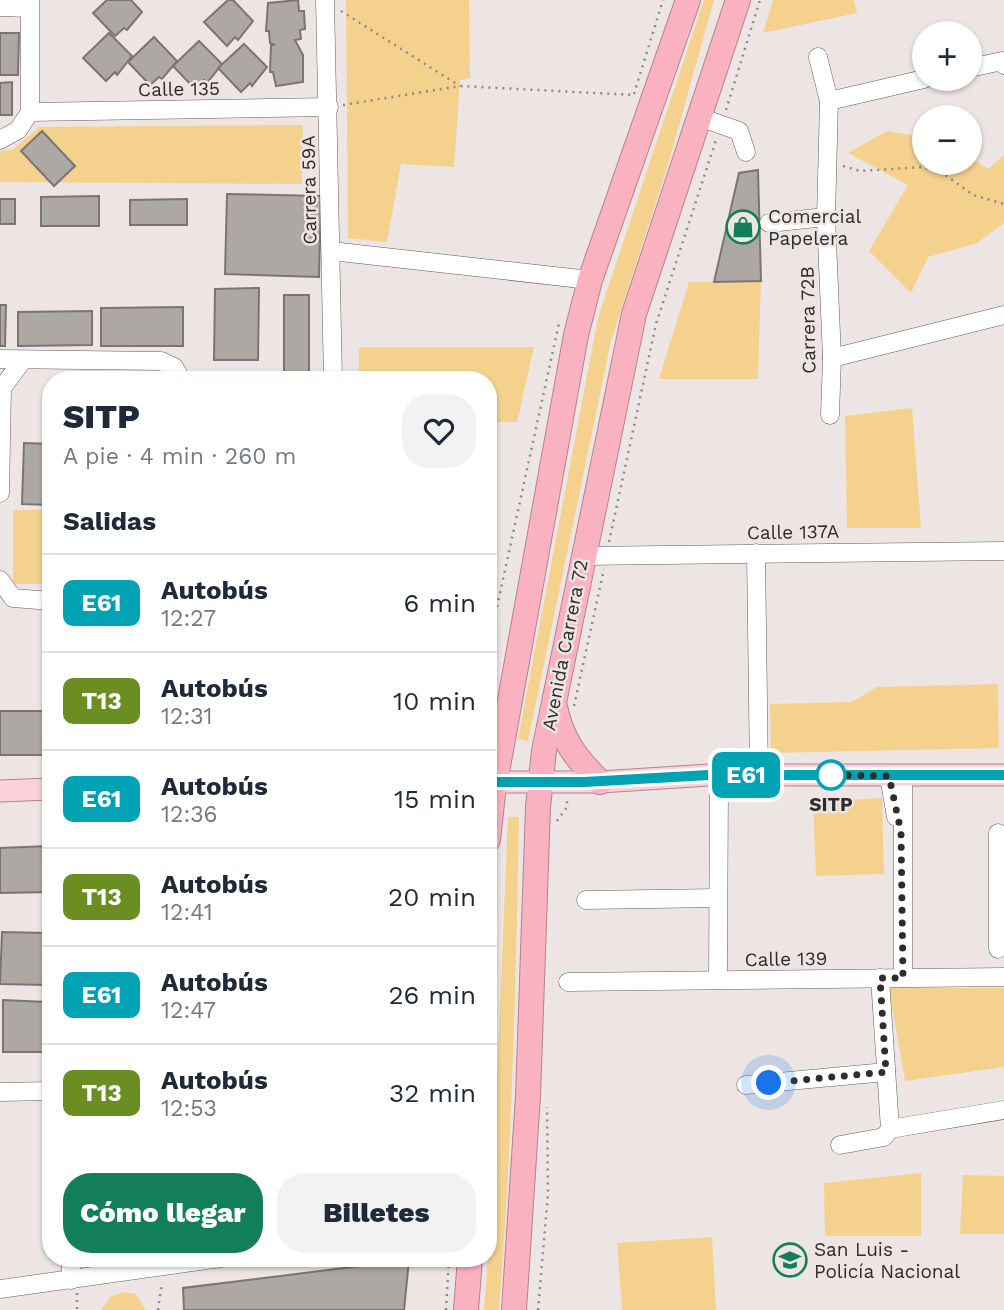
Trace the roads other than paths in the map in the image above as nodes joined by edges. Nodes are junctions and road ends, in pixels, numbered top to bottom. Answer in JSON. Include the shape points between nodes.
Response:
{"nodes":[{"id":1,"x":688,"y":0,"type":"edge"},
{"id":2,"x":737,"y":0,"type":"edge"},
{"id":3,"x":326,"y":1,"type":"edge"},
{"id":4,"x":26,"y":5,"type":"edge"},
{"id":5,"x":0,"y":7,"type":"edge"},
{"id":6,"x":818,"y":57,"type":"dead end"},
{"id":7,"x":1003,"y":61,"type":"edge"},
{"id":8,"x":982,"y":65,"type":"edge"},
{"id":9,"x":912,"y":82,"type":"edge"},
{"id":10,"x":829,"y":101,"type":"junction"},
{"id":11,"x":329,"y":107,"type":"junction"},
{"id":12,"x":30,"y":113,"type":"junction"},
{"id":13,"x":710,"y":120,"type":"junction"},
{"id":14,"x":0,"y":140,"type":"edge"},
{"id":15,"x":747,"y":152,"type":"dead end"},
{"id":16,"x":826,"y":217,"type":"junction"},
{"id":17,"x":769,"y":223,"type":"dead end"},
{"id":18,"x":331,"y":251,"type":"junction"},
{"id":19,"x":590,"y":280,"type":"junction"},
{"id":20,"x":1004,"y":315,"type":"edge"},
{"id":21,"x":832,"y":358,"type":"junction"},
{"id":22,"x":0,"y":359,"type":"edge"},
{"id":23,"x":23,"y":360,"type":"junction"},
{"id":24,"x":176,"y":371,"type":"edge"},
{"id":25,"x":333,"y":371,"type":"edge"},
{"id":26,"x":830,"y":415,"type":"dead end"},
{"id":27,"x":0,"y":494,"type":"edge"},
{"id":28,"x":1004,"y":551,"type":"edge"},
{"id":29,"x":756,"y":553,"type":"junction"},
{"id":30,"x":595,"y":556,"type":"junction"},
{"id":31,"x":0,"y":580,"type":"edge"},
{"id":32,"x":42,"y":600,"type":"edge"},
{"id":33,"x":564,"y":704,"type":"junction"},
{"id":34,"x":497,"y":751,"type":"edge"},
{"id":35,"x":759,"y":775,"type":"junction"},
{"id":36,"x":1004,"y":775,"type":"edge"},
{"id":37,"x":852,"y":776,"type":"junction"},
{"id":38,"x":896,"y":776,"type":"junction"},
{"id":39,"x":666,"y":780,"type":"junction"},
{"id":40,"x":600,"y":782,"type":"junction"},
{"id":41,"x":497,"y":783,"type":"edge"},
{"id":42,"x":541,"y":783,"type":"junction"},
{"id":43,"x":719,"y":783,"type":"junction"},
{"id":44,"x":42,"y":789,"type":"edge"},
{"id":45,"x":0,"y":790,"type":"edge"},
{"id":46,"x":998,"y":833,"type":"dead end"},
{"id":47,"x":718,"y":898,"type":"junction"},
{"id":48,"x":586,"y":900,"type":"dead end"},
{"id":49,"x":996,"y":901,"type":"edge"},
{"id":50,"x":998,"y":950,"type":"dead end"},
{"id":51,"x":1004,"y":977,"type":"edge"},
{"id":52,"x":880,"y":978,"type":"junction"},
{"id":53,"x":903,"y":978,"type":"junction"},
{"id":54,"x":718,"y":980,"type":"junction"},
{"id":55,"x":568,"y":982,"type":"dead end"},
{"id":56,"x":886,"y":1072,"type":"junction"},
{"id":57,"x":746,"y":1086,"type":"dead end"},
{"id":58,"x":42,"y":1091,"type":"edge"},
{"id":59,"x":0,"y":1092,"type":"edge"},
{"id":60,"x":1004,"y":1110,"type":"edge"},
{"id":61,"x":890,"y":1129,"type":"junction"},
{"id":62,"x":840,"y":1145,"type":"dead end"},
{"id":63,"x":71,"y":1267,"type":"edge"},
{"id":64,"x":157,"y":1267,"type":"edge"},
{"id":65,"x":466,"y":1267,"type":"edge"},
{"id":66,"x":71,"y":1280,"type":"junction"},
{"id":67,"x":0,"y":1289,"type":"edge"},
{"id":68,"x":466,"y":1310,"type":"edge"},
{"id":69,"x":514,"y":1310,"type":"edge"}],
"edges":[{"from":1,"to":19,"type":"highway"},
{"from":2,"to":13,"type":"highway","name":"Avenida Carrera 72"},
{"from":3,"to":11,"type":"street","name":"Carrera 59A"},
{"from":4,"to":5,"type":"street"},
{"from":4,"to":12,"type":"street"},
{"from":6,"to":10,"type":"street","name":"Carrera 72B"},
{"from":7,"to":8,"type":"street"},
{"from":9,"to":10,"type":"street"},
{"from":10,"to":16,"type":"street","name":"Carrera 72B"},
{"from":11,"to":12,"type":"street","name":"Calle 135"},
{"from":11,"to":18,"type":"street","name":"Carrera 59A"},
{"from":12,"to":14,"type":"street","via":[[18,130]]},
{"from":13,"to":15,"type":"street","via":[[739,131]]},
{"from":13,"to":30,"type":"highway","name":"Avenida Carrera 72","via":[[634,314]]},
{"from":16,"to":17,"type":"street"},
{"from":16,"to":21,"type":"street","name":"Carrera 72B"},
{"from":18,"to":19,"type":"street"},
{"from":18,"to":25,"type":"street","name":"Carrera 59A"},
{"from":19,"to":34,"type":"highway","via":[[562,401]]},
{"from":20,"to":21,"type":"street"},
{"from":21,"to":26,"type":"street","name":"Carrera 72B"},
{"from":22,"to":23,"type":"street"},
{"from":23,"to":24,"type":"street","via":[[161,361]]},
{"from":23,"to":27,"type":"street","via":[[2,388]]},
{"from":28,"to":29,"type":"street","name":"Calle 137A"},
{"from":29,"to":30,"type":"street","name":"Calle 137A"},
{"from":29,"to":35,"type":"street"},
{"from":30,"to":33,"type":"highway","name":"Avenida Carrera 72"},
{"from":31,"to":32,"type":"street","via":[[13,598]]},
{"from":33,"to":40,"type":"highway","via":[[566,744]]},
{"from":33,"to":42,"type":"highway","name":"Avenida Carrera 72"},
{"from":35,"to":37,"type":"main road"},
{"from":35,"to":39,"type":"main road"},
{"from":36,"to":38,"type":"main road"},
{"from":37,"to":38,"type":"main road"},
{"from":37,"to":43,"type":"main road"},
{"from":38,"to":53,"type":"street"},
{"from":39,"to":40,"type":"main road"},
{"from":39,"to":43,"type":"main road"},
{"from":40,"to":42,"type":"main road"},
{"from":41,"to":42,"type":"main road"},
{"from":42,"to":69,"type":"highway","name":"Avenida Carrera 72"},
{"from":43,"to":47,"type":"street"},
{"from":44,"to":45,"type":"main road"},
{"from":46,"to":49,"type":"street"},
{"from":47,"to":48,"type":"street"},
{"from":47,"to":54,"type":"street"},
{"from":49,"to":50,"type":"street"},
{"from":51,"to":53,"type":"street","name":"Calle 139"},
{"from":52,"to":53,"type":"street","name":"Calle 139"},
{"from":52,"to":54,"type":"street","name":"Calle 139"},
{"from":52,"to":56,"type":"street"},
{"from":54,"to":55,"type":"street","name":"Calle 139"},
{"from":56,"to":57,"type":"street"},
{"from":56,"to":61,"type":"street"},
{"from":58,"to":59,"type":"street"},
{"from":60,"to":61,"type":"street"},
{"from":61,"to":62,"type":"street","via":[[884,1137]]},
{"from":63,"to":66,"type":"street"},
{"from":64,"to":66,"type":"street"},
{"from":65,"to":68,"type":"highway"},
{"from":66,"to":67,"type":"street"}]}
